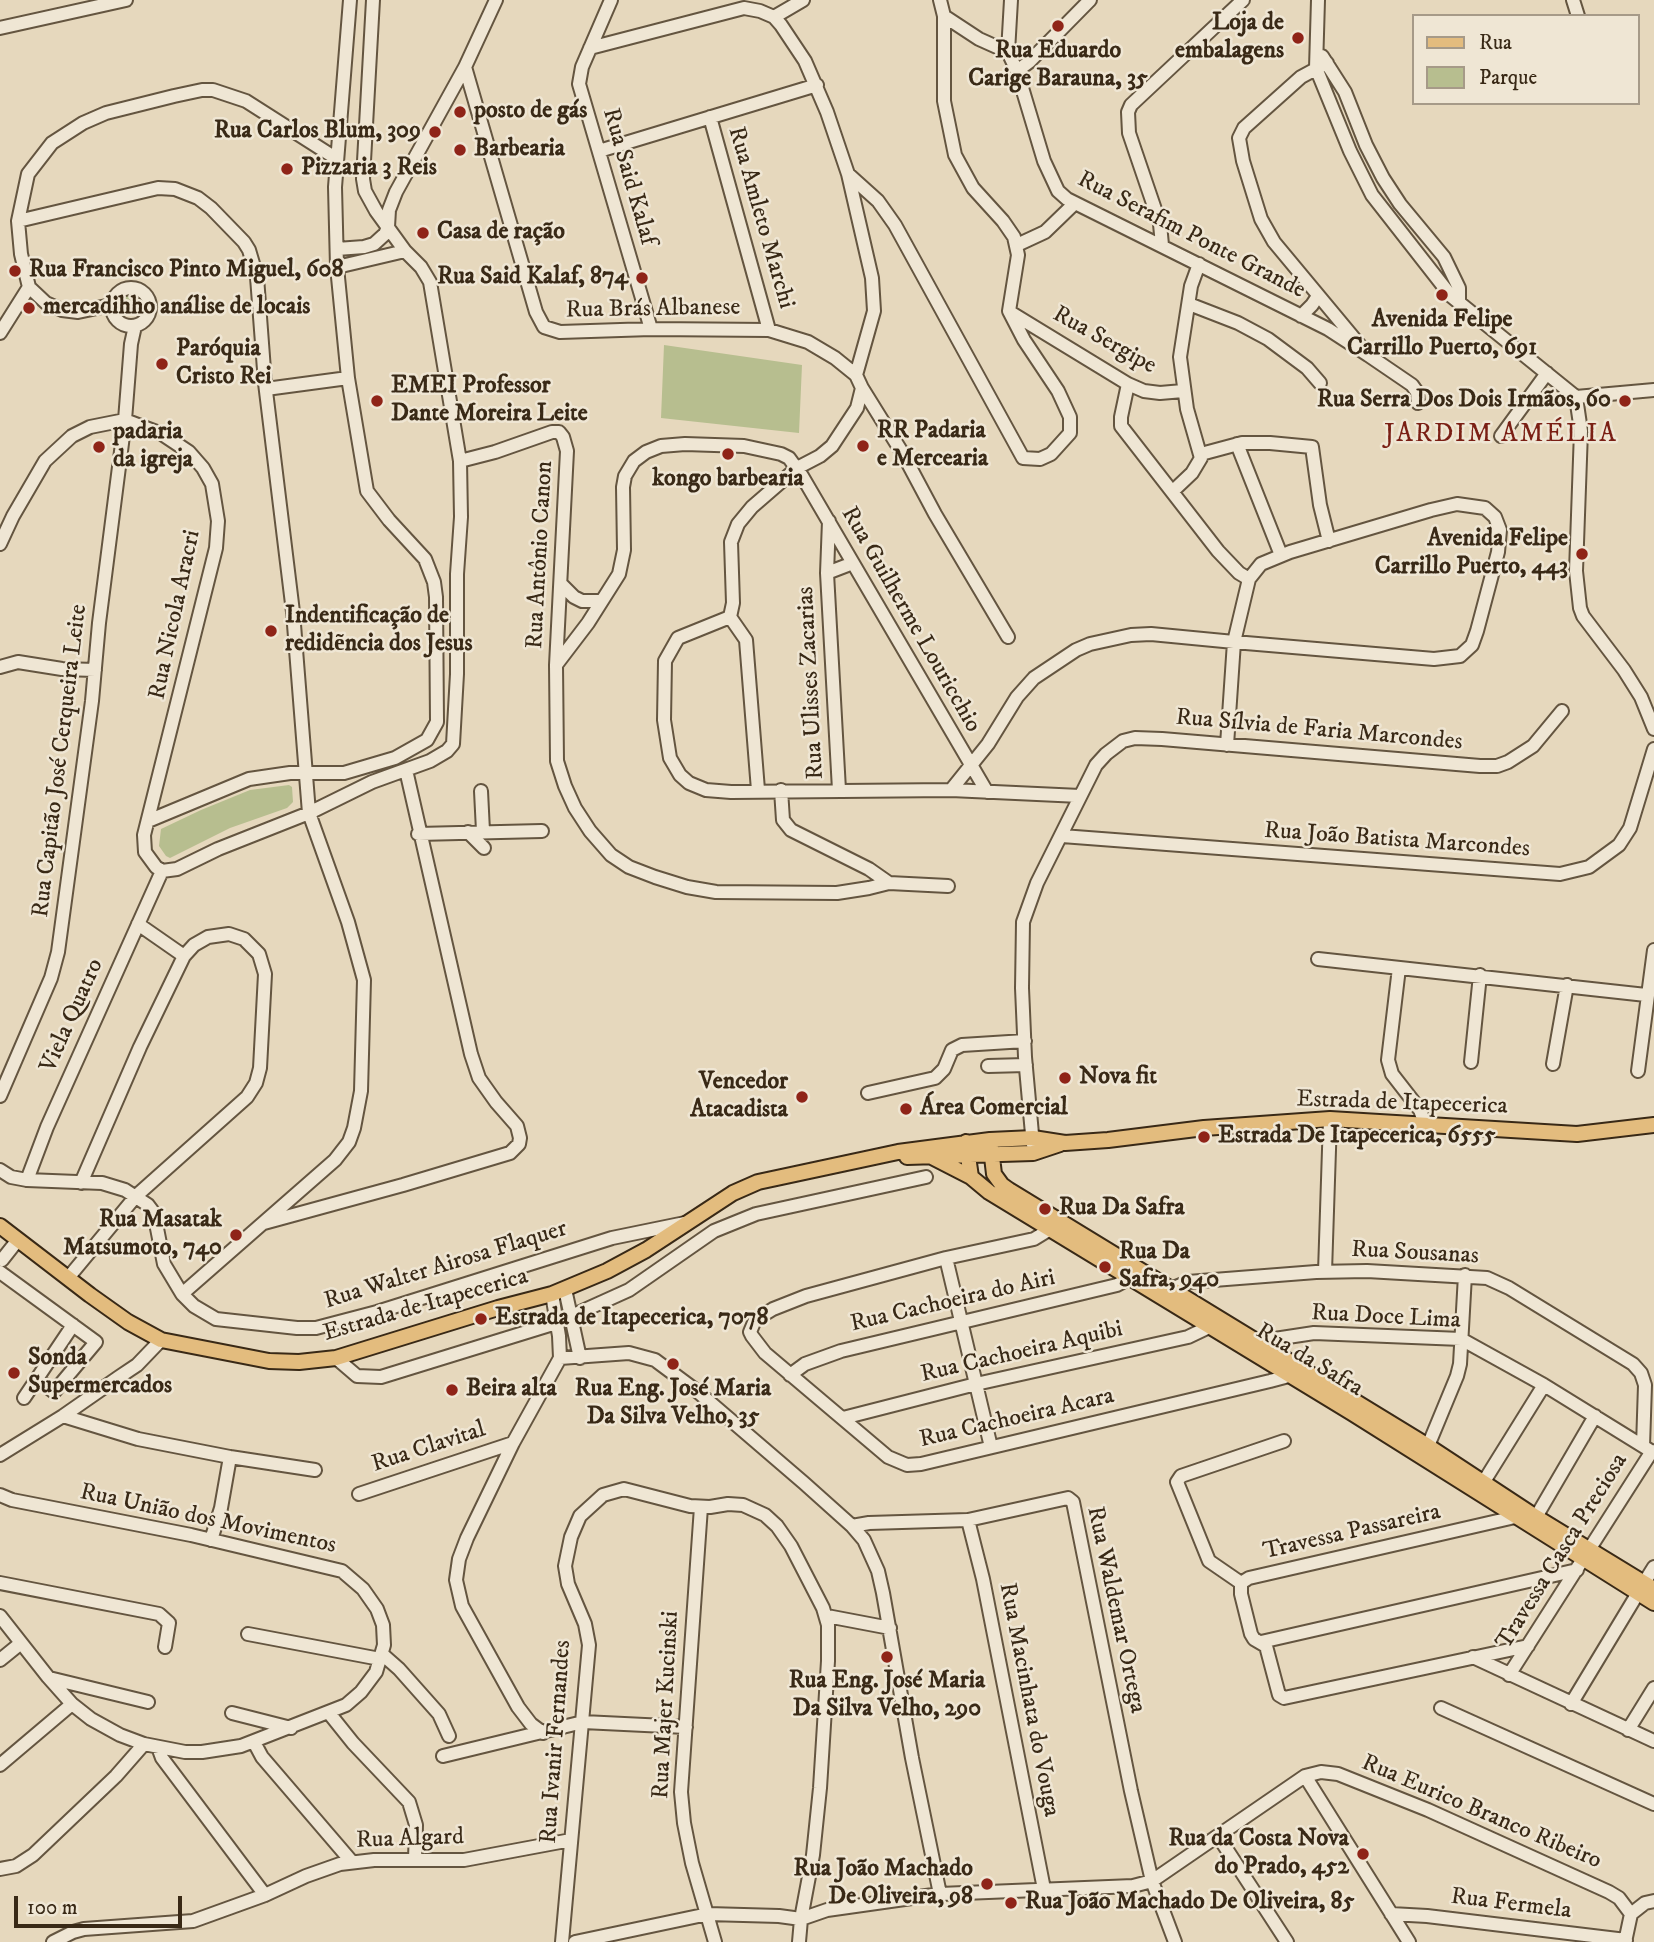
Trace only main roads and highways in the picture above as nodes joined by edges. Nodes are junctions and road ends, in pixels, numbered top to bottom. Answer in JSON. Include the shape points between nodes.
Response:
{"nodes":[{"id":1,"x":1654,"y":1125,"type":"edge"},
{"id":2,"x":991,"y":1147,"type":"junction"},
{"id":3,"x":966,"y":1148,"type":"junction"},
{"id":4,"x":872,"y":1157,"type":"junction"},
{"id":5,"x":932,"y":1157,"type":"junction"},
{"id":6,"x":971,"y":1177,"type":"junction"},
{"id":7,"x":1055,"y":1223,"type":"junction"},
{"id":8,"x":0,"y":1226,"type":"edge"},
{"id":9,"x":1292,"y":1371,"type":"junction"},
{"id":10,"x":1584,"y":1560,"type":"junction"},
{"id":11,"x":1645,"y":1589,"type":"edge"},
{"id":12,"x":1654,"y":1603,"type":"edge"}],
"edges":[{"from":1,"to":2,"type":"main road","name":"Estrada de Itapecerica","via":[[1577,1134],[1330,1119]]},
{"from":2,"to":3,"type":"main road","name":"Estrada de Itapecerica"},
{"from":2,"to":7,"type":"main road","name":"Rua da Safra","via":[[994,1174],[1002,1185]]},
{"from":3,"to":4,"type":"main road","name":"Estrada de Itapecerica"},
{"from":3,"to":5,"type":"main road","name":"Estrada de Itapecerica"},
{"from":3,"to":6,"type":"main road"},
{"from":4,"to":5,"type":"main road","name":"Estrada de Itapecerica"},
{"from":4,"to":8,"type":"main road","name":"Estrada de Itapecerica","via":[[758,1182],[733,1193],[651,1247],[559,1292],[336,1358],[299,1362],[269,1361],[160,1340],[128,1322]]},
{"from":5,"to":6,"type":"main road","name":"Rua da Safra"},
{"from":6,"to":7,"type":"main road","name":"Rua da Safra","via":[[989,1192]]},
{"from":7,"to":9,"type":"main road","name":"Rua da Safra","via":[[1171,1289]]},
{"from":7,"to":9,"type":"main road","name":"Rua da Safra","via":[[1130,1278]]},
{"from":9,"to":10,"type":"main road","name":"Rua da Safra"},
{"from":9,"to":10,"type":"main road","name":"Rua da Safra","via":[[1428,1446],[1536,1517]]},
{"from":10,"to":11,"type":"main road","name":"Rua da Safra"},
{"from":11,"to":12,"type":"main road","name":"Rua da Safra"}]}
